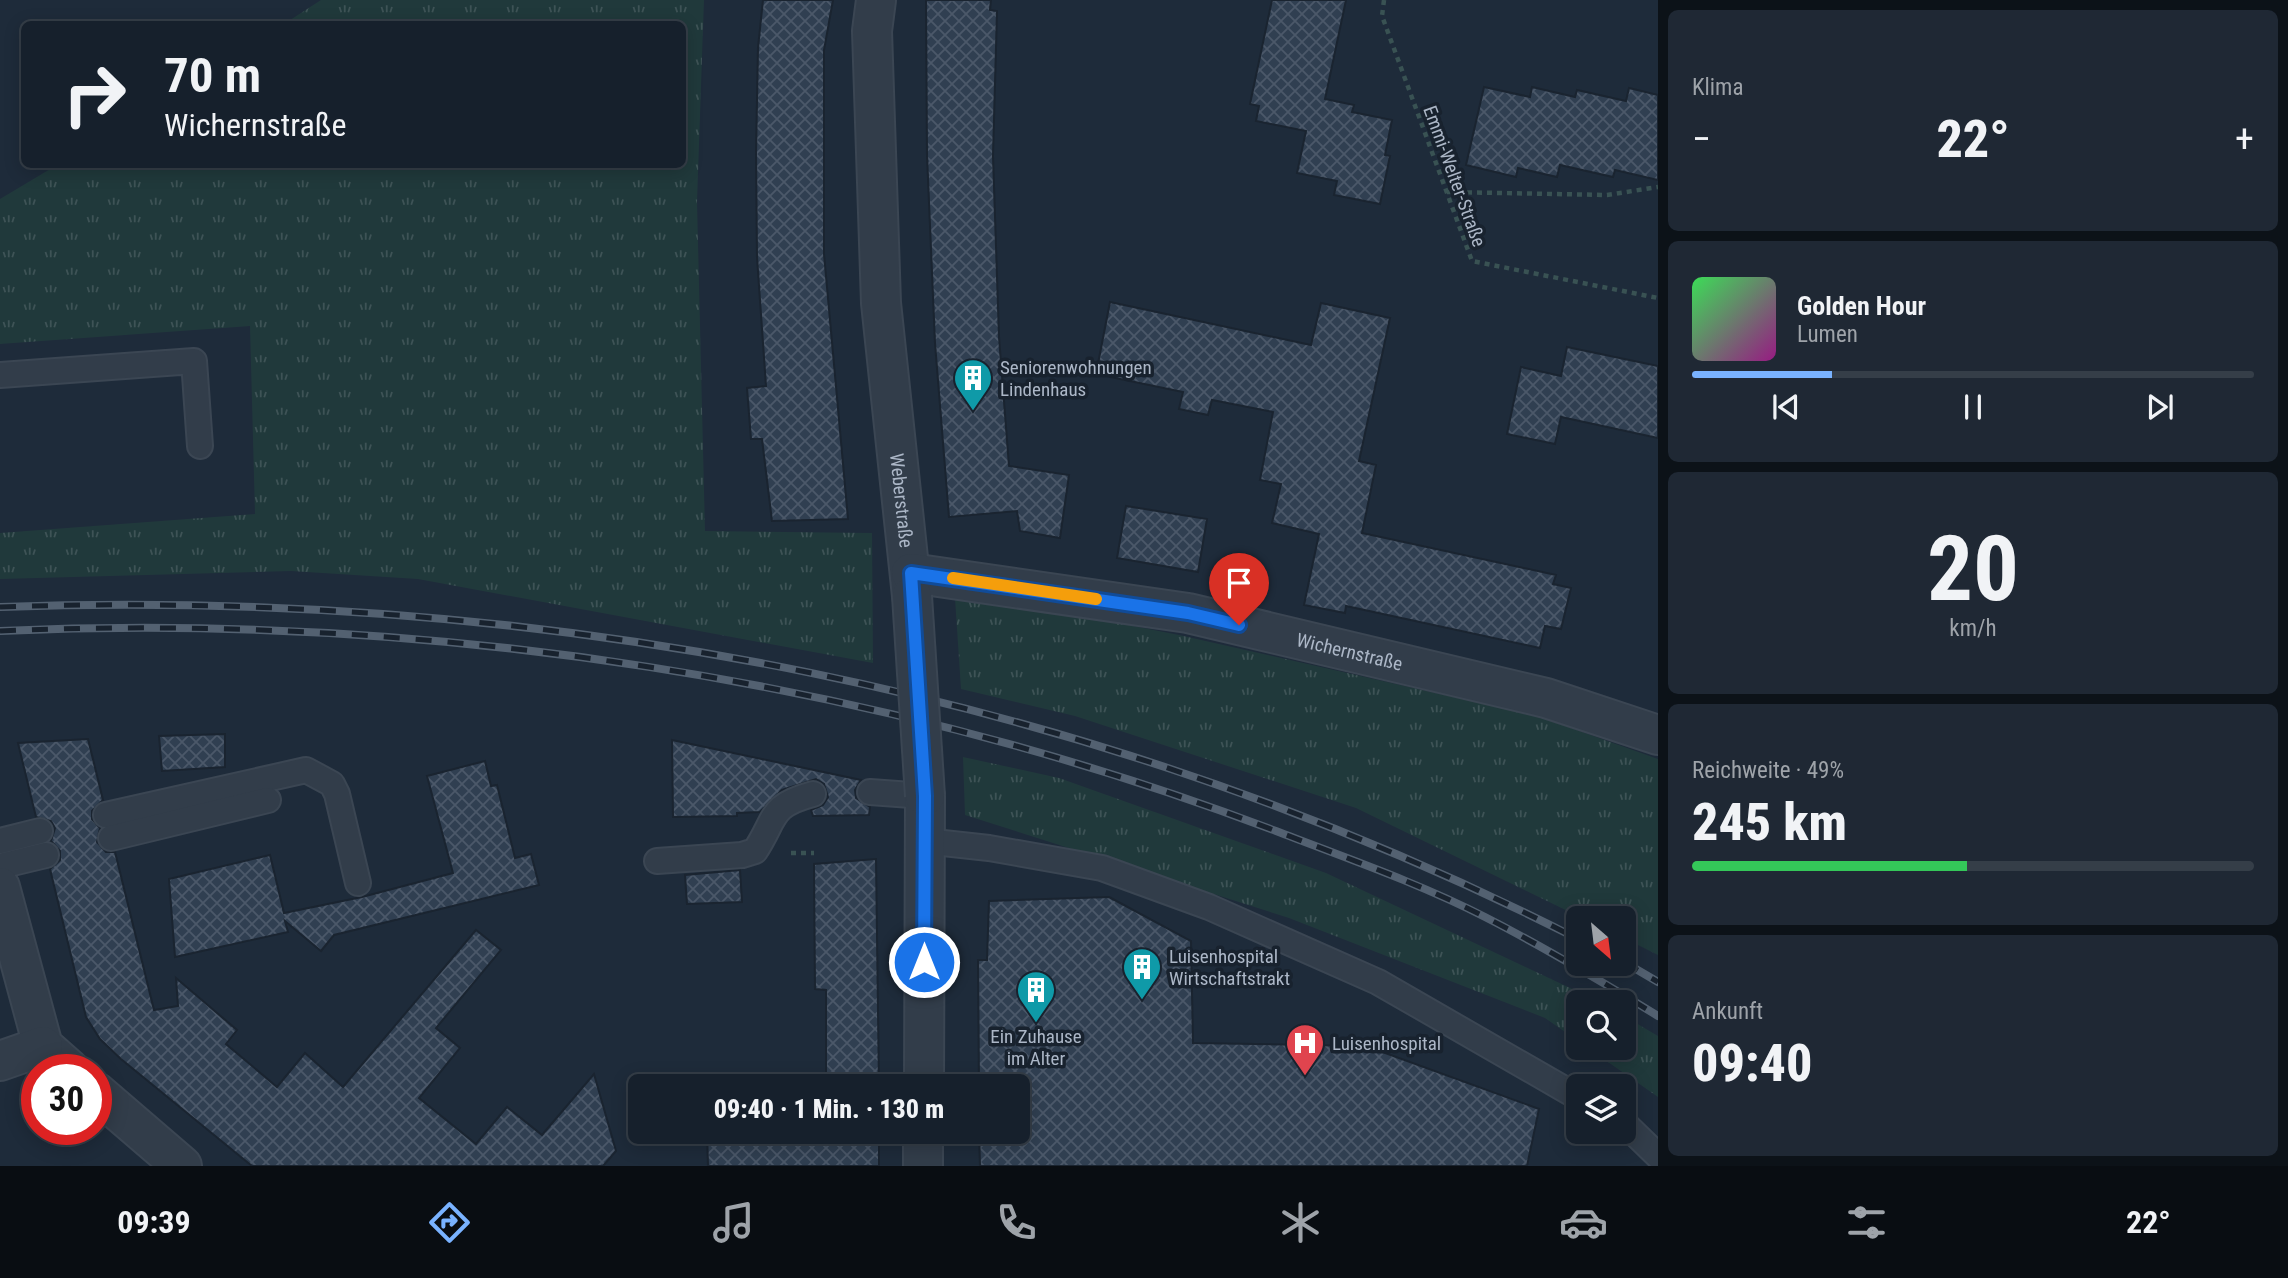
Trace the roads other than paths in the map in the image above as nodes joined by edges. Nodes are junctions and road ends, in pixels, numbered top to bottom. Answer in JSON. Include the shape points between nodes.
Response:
{"nodes":[{"id":1,"x":876,"y":0,"type":"edge"},
{"id":2,"x":0,"y":374,"type":"edge"},
{"id":3,"x":200,"y":446,"type":"dead end"},
{"id":4,"x":912,"y":584,"type":"junction"},
{"id":5,"x":1658,"y":735,"type":"edge"},
{"id":6,"x":870,"y":792,"type":"dead end"},
{"id":7,"x":813,"y":794,"type":"dead end"},
{"id":8,"x":925,"y":796,"type":"junction"},
{"id":9,"x":268,"y":800,"type":"dead end"},
{"id":10,"x":0,"y":841,"type":"edge"},
{"id":11,"x":925,"y":841,"type":"junction"},
{"id":12,"x":657,"y":860,"type":"dead end"},
{"id":13,"x":0,"y":866,"type":"edge"},
{"id":14,"x":358,"y":883,"type":"dead end"},
{"id":15,"x":0,"y":887,"type":"edge"},
{"id":16,"x":55,"y":1054,"type":"edge"},
{"id":17,"x":21,"y":1060,"type":"edge"},
{"id":18,"x":0,"y":1061,"type":"edge"},
{"id":19,"x":924,"y":1074,"type":"edge"},
{"id":20,"x":1566,"y":1090,"type":"edge"},
{"id":21,"x":112,"y":1106,"type":"edge"},
{"id":22,"x":1636,"y":1135,"type":"edge"},
{"id":23,"x":923,"y":1144,"type":"edge"},
{"id":24,"x":1658,"y":1156,"type":"edge"},
{"id":25,"x":182,"y":1166,"type":"edge"},
{"id":26,"x":923,"y":1166,"type":"edge"}],
"edges":[{"from":1,"to":4,"type":"street","name":"Weberstraße","via":[[872,31],[881,303]]},
{"from":2,"to":3,"type":"lane","via":[[194,360]]},
{"from":4,"to":5,"type":"street","name":"Wichernstraße","via":[[1188,613],[1546,698]]},
{"from":4,"to":8,"type":"street","name":"Weberstraße","bridge":true},
{"from":6,"to":8,"type":"lane"},
{"from":7,"to":12,"type":"lane","via":[[780,807],[755,851]]},
{"from":8,"to":11,"type":"street","name":"Weberstraße"},
{"from":9,"to":14,"type":"lane","via":[[109,826],[306,771],[332,784],[337,793]]},
{"from":10,"to":13,"type":"lane","via":[[43,843]]},
{"from":11,"to":19,"type":"street","name":"Weberstraße"},
{"from":11,"to":20,"type":"lane","via":[[1102,868],[1209,907],[1378,982]]},
{"from":15,"to":16,"type":"street"},
{"from":17,"to":18,"type":"street"},
{"from":21,"to":25,"type":"street"},
{"from":22,"to":24,"type":"lane"},
{"from":23,"to":26,"type":"street"}]}
